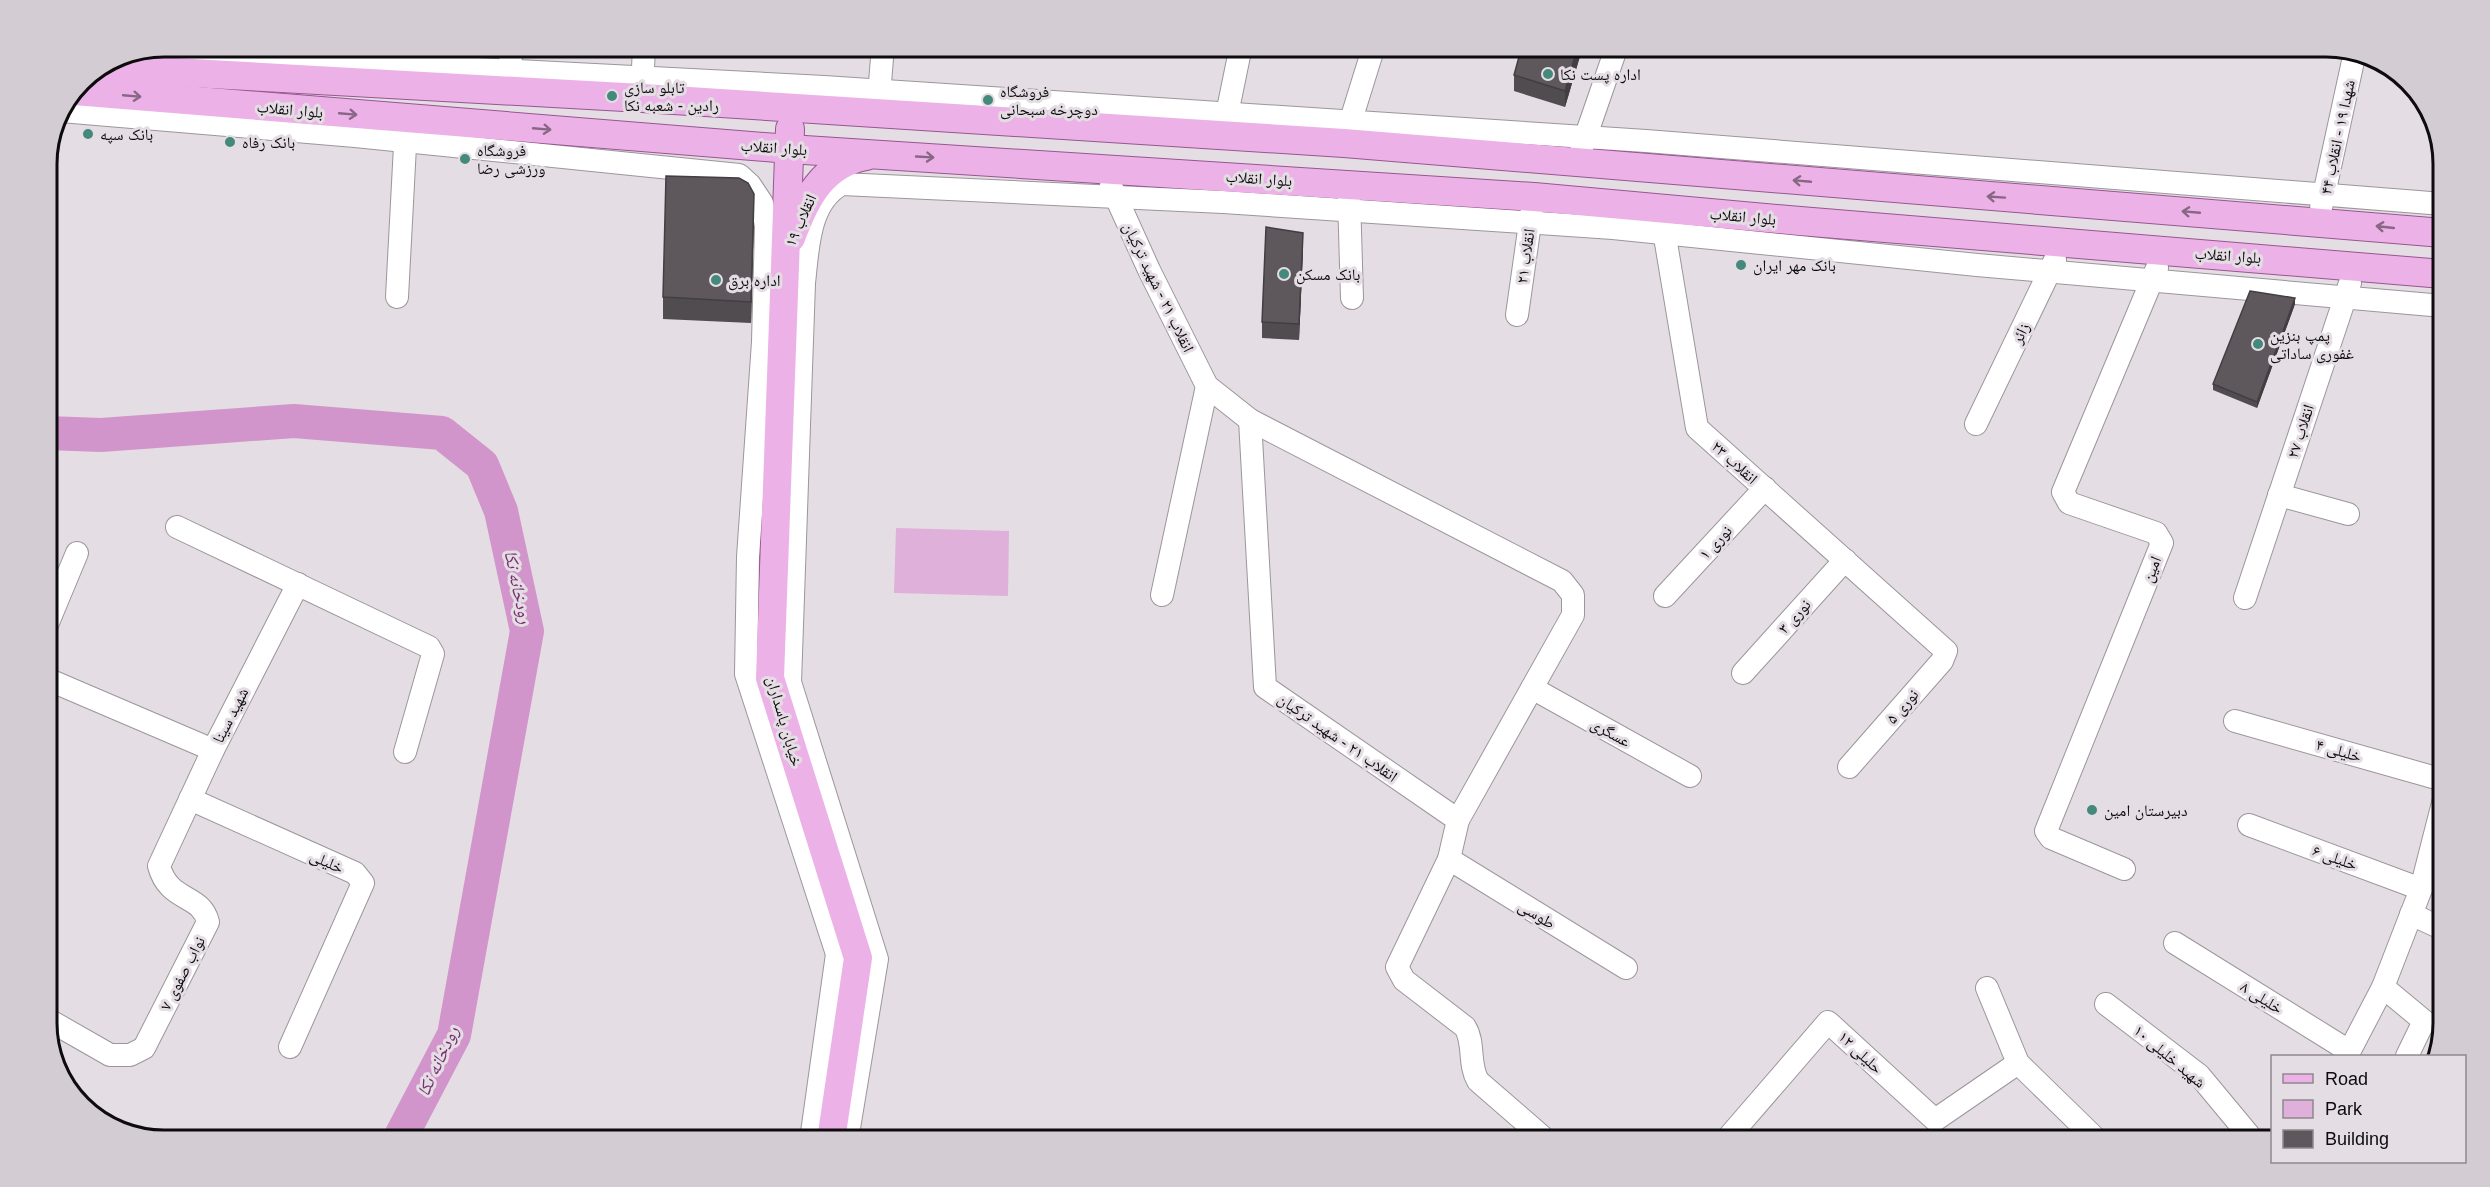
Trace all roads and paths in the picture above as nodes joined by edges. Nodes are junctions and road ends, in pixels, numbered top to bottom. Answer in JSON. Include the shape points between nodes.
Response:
{"nodes":[{"id":1,"x":511,"y":57,"type":"edge"},
{"id":2,"x":643,"y":57,"type":"edge"},
{"id":3,"x":882,"y":57,"type":"edge"},
{"id":4,"x":1238,"y":57,"type":"edge"},
{"id":5,"x":1371,"y":57,"type":"edge"},
{"id":6,"x":1613,"y":57,"type":"edge"},
{"id":7,"x":217,"y":58,"type":"edge"},
{"id":8,"x":2353,"y":61,"type":"edge"},
{"id":9,"x":122,"y":66,"type":"edge"},
{"id":10,"x":416,"y":66,"type":"edge"},
{"id":11,"x":507,"y":80,"type":"junction"},
{"id":12,"x":642,"y":88,"type":"junction"},
{"id":13,"x":85,"y":93,"type":"edge"},
{"id":14,"x":878,"y":103,"type":"junction"},
{"id":15,"x":791,"y":108,"type":"junction"},
{"id":16,"x":71,"y":112,"type":"edge"},
{"id":17,"x":1227,"y":114,"type":"junction"},
{"id":18,"x":406,"y":130,"type":"junction"},
{"id":19,"x":1347,"y":133,"type":"junction"},
{"id":20,"x":789,"y":149,"type":"junction"},
{"id":21,"x":1581,"y":149,"type":"junction"},
{"id":22,"x":876,"y":154,"type":"junction"},
{"id":23,"x":1103,"y":168,"type":"junction"},
{"id":24,"x":1938,"y":193,"type":"junction"},
{"id":25,"x":1116,"y":197,"type":"junction"},
{"id":26,"x":1348,"y":197,"type":"junction"},
{"id":27,"x":2433,"y":204,"type":"edge"},
{"id":28,"x":2321,"y":208,"type":"junction"},
{"id":29,"x":1532,"y":210,"type":"junction"},
{"id":30,"x":1663,"y":221,"type":"junction"},
{"id":31,"x":2433,"y":231,"type":"edge"},
{"id":32,"x":1939,"y":232,"type":"junction"},
{"id":33,"x":2063,"y":242,"type":"junction"},
{"id":34,"x":2165,"y":250,"type":"junction"},
{"id":35,"x":785,"y":254,"type":"junction"},
{"id":36,"x":2356,"y":265,"type":"junction"},
{"id":37,"x":2049,"y":271,"type":"junction"},
{"id":38,"x":2433,"y":273,"type":"edge"},
{"id":39,"x":2152,"y":280,"type":"junction"},
{"id":40,"x":397,"y":297,"type":"dead end"},
{"id":41,"x":2345,"y":297,"type":"junction"},
{"id":42,"x":1352,"y":298,"type":"dead end"},
{"id":43,"x":2433,"y":305,"type":"edge"},
{"id":44,"x":1517,"y":315,"type":"dead end"},
{"id":45,"x":1207,"y":386,"type":"junction"},
{"id":46,"x":1250,"y":420,"type":"junction"},
{"id":47,"x":1976,"y":424,"type":"dead end"},
{"id":48,"x":1765,"y":488,"type":"junction"},
{"id":49,"x":2279,"y":495,"type":"junction"},
{"id":50,"x":2348,"y":514,"type":"dead end"},
{"id":51,"x":177,"y":527,"type":"dead end"},
{"id":52,"x":77,"y":553,"type":"dead end"},
{"id":53,"x":1845,"y":560,"type":"junction"},
{"id":54,"x":298,"y":584,"type":"junction"},
{"id":55,"x":1162,"y":595,"type":"dead end"},
{"id":56,"x":1665,"y":596,"type":"dead end"},
{"id":57,"x":2245,"y":598,"type":"dead end"},
{"id":58,"x":57,"y":601,"type":"edge"},
{"id":59,"x":1938,"y":645,"type":"joint"},
{"id":60,"x":1743,"y":673,"type":"dead end"},
{"id":61,"x":57,"y":683,"type":"edge"},
{"id":62,"x":1533,"y":688,"type":"junction"},
{"id":63,"x":2235,"y":721,"type":"dead end"},
{"id":64,"x":213,"y":750,"type":"junction"},
{"id":65,"x":405,"y":752,"type":"dead end"},
{"id":66,"x":1849,"y":767,"type":"dead end"},
{"id":67,"x":1690,"y":776,"type":"dead end"},
{"id":68,"x":2433,"y":777,"type":"edge"},
{"id":69,"x":190,"y":799,"type":"junction"},
{"id":70,"x":1458,"y":820,"type":"junction"},
{"id":71,"x":2249,"y":825,"type":"dead end"},
{"id":72,"x":2433,"y":844,"type":"edge"},
{"id":73,"x":1449,"y":860,"type":"junction"},
{"id":74,"x":2124,"y":869,"type":"dead end"},
{"id":75,"x":2421,"y":889,"type":"junction"},
{"id":76,"x":2411,"y":914,"type":"junction"},
{"id":77,"x":2433,"y":924,"type":"edge"},
{"id":78,"x":2175,"y":943,"type":"dead end"},
{"id":79,"x":1626,"y":968,"type":"dead end"},
{"id":80,"x":2383,"y":987,"type":"junction"},
{"id":81,"x":1987,"y":988,"type":"dead end"},
{"id":82,"x":2106,"y":1004,"type":"dead end"},
{"id":83,"x":57,"y":1025,"type":"edge"},
{"id":84,"x":290,"y":1047,"type":"dead end"},
{"id":85,"x":2348,"y":1054,"type":"edge"},
{"id":86,"x":2407,"y":1055,"type":"edge"},
{"id":87,"x":2018,"y":1063,"type":"junction"},
{"id":88,"x":812,"y":1130,"type":"edge"},
{"id":89,"x":832,"y":1130,"type":"edge"},
{"id":90,"x":849,"y":1130,"type":"edge"},
{"id":91,"x":1534,"y":1130,"type":"edge"},
{"id":92,"x":1735,"y":1130,"type":"edge"},
{"id":93,"x":2087,"y":1130,"type":"edge"},
{"id":94,"x":2245,"y":1130,"type":"edge"}],
"edges":[{"from":1,"to":11,"type":"street"},
{"from":2,"to":12,"type":"street"},
{"from":3,"to":14,"type":"street"},
{"from":4,"to":17,"type":"street"},
{"from":5,"to":19,"type":"street"},
{"from":6,"to":21,"type":"street"},
{"from":7,"to":9,"type":"main road","name":"بلوار انقلاب"},
{"from":7,"to":10,"type":"main road","name":"بلوار انقلاب"},
{"from":8,"to":28,"type":"street","name":"شهدا ۱۹ - انقلاب ۴۴"},
{"from":10,"to":11,"type":"main road","name":"بلوار انقلاب"},
{"from":11,"to":12,"type":"main road","name":"بلوار انقلاب"},
{"from":12,"to":14,"type":"street"},
{"from":12,"to":15,"type":"main road","name":"بلوار انقلاب"},
{"from":13,"to":18,"type":"main road","name":"بلوار انقلاب","one_way":true},
{"from":14,"to":15,"type":"main road","name":"بلوار انقلاب"},
{"from":14,"to":17,"type":"street"},
{"from":14,"to":19,"type":"main road","name":"بلوار انقلاب"},
{"from":15,"to":20,"type":"main road","name":"انقلاب ۱۹"},
{"from":16,"to":18,"type":"street"},
{"from":17,"to":19,"type":"street"},
{"from":18,"to":20,"type":"main road","name":"بلوار انقلاب","one_way":true},
{"from":18,"to":40,"type":"street"},
{"from":18,"to":88,"type":"street","via":[[739,175],[762,203],[766,226],[763,342],[748,557],[746,674],[837,954]]},
{"from":19,"to":21,"type":"main road","name":"بلوار انقلاب"},
{"from":20,"to":22,"type":"main road","name":"بلوار انقلاب"},
{"from":20,"to":35,"type":"main road","name":"انقلاب ۱۹"},
{"from":24,"to":21,"type":"main road","name":"بلوار انقلاب","one_way":true},
{"from":21,"to":28,"type":"street"},
{"from":22,"to":23,"type":"main road","name":"بلوار انقلاب","one_way":true},
{"from":22,"to":35,"type":"main road","name":"انقلاب ۱۹","via":[[840,164],[813,189]]},
{"from":23,"to":25,"type":"street","name":"انقلاب ۲۱ - شهید ترکیان"},
{"from":23,"to":26,"type":"main road","name":"بلوار انقلاب"},
{"from":28,"to":24,"type":"main road","name":"بلوار انقلاب","one_way":true},
{"from":24,"to":32,"type":"main road","via":[[1951,212],[1948,224]]},
{"from":25,"to":26,"type":"street"},
{"from":25,"to":45,"type":"street","name":"انقلاب ۲۱ - شهید ترکیان"},
{"from":25,"to":90,"type":"street","via":[[842,184],[820,204],[810,233],[804,283],[790,682],[877,959]]},
{"from":26,"to":29,"type":"main road","name":"بلوار انقلاب"},
{"from":26,"to":42,"type":"street"},
{"from":27,"to":28,"type":"street"},
{"from":31,"to":28,"type":"main road","name":"بلوار انقلاب","one_way":true},
{"from":29,"to":30,"type":"main road","name":"بلوار انقلاب"},
{"from":29,"to":44,"type":"street","name":"انقلاب ۲۱"},
{"from":30,"to":32,"type":"main road","name":"بلوار انقلاب"},
{"from":30,"to":37,"type":"street"},
{"from":30,"to":48,"type":"street","name":"انقلاب ۲۳","via":[[1697,428]]},
{"from":32,"to":33,"type":"main road","name":"بلوار انقلاب"},
{"from":33,"to":34,"type":"main road","name":"بلوار انقلاب"},
{"from":33,"to":37,"type":"street","name":"زائر"},
{"from":34,"to":36,"type":"main road","name":"بلوار انقلاب"},
{"from":34,"to":39,"type":"street","name":"امین"},
{"from":35,"to":89,"type":"main road","name":"خیابان پاسداران","via":[[770,678],[858,958]]},
{"from":36,"to":38,"type":"main road","name":"بلوار انقلاب"},
{"from":36,"to":41,"type":"street","name":"انقلاب ۲۷"},
{"from":37,"to":39,"type":"street"},
{"from":37,"to":47,"type":"street","name":"زائر"},
{"from":39,"to":41,"type":"street"},
{"from":39,"to":74,"type":"street","name":"امین","via":[[2063,492],[2069,503],[2156,533],[2162,543],[2046,831],[2051,838]]},
{"from":41,"to":43,"type":"street"},
{"from":41,"to":49,"type":"street","name":"انقلاب ۲۷"},
{"from":45,"to":46,"type":"street","name":"انقلاب ۲۱ - شهید ترکیان"},
{"from":45,"to":55,"type":"street"},
{"from":46,"to":62,"type":"street","via":[[1562,581],[1573,595],[1573,615]]},
{"from":46,"to":70,"type":"street","name":"انقلاب ۲۱ - شهید ترکیان","via":[[1264,687]]},
{"from":48,"to":53,"type":"street","name":"انقلاب ۲۳"},
{"from":48,"to":56,"type":"street","name":"نوری ۱"},
{"from":49,"to":50,"type":"street"},
{"from":49,"to":57,"type":"street","name":"انقلاب ۲۷"},
{"from":51,"to":54,"type":"street"},
{"from":52,"to":58,"type":"street"},
{"from":53,"to":59,"type":"street","name":"انقلاب ۲۳"},
{"from":53,"to":60,"type":"street","name":"نوری ۳"},
{"from":54,"to":64,"type":"street","name":"شهید سینا"},
{"from":54,"to":65,"type":"street","via":[[429,647],[433,654]]},
{"from":59,"to":66,"type":"street","name":"نوری ۵","via":[[1946,651],[1942,661]]},
{"from":61,"to":64,"type":"street","name":"شهید سینا"},
{"from":62,"to":67,"type":"street","name":"عسگری"},
{"from":62,"to":70,"type":"street"},
{"from":63,"to":68,"type":"street","name":"خلیلی ۴"},
{"from":64,"to":69,"type":"street","name":"نواب صفوی ۷"},
{"from":69,"to":83,"type":"street","name":"نواب صفوی ۷","via":[[159,866],[169,888],[201,907],[208,922],[144,1048],[130,1055],[110,1055]]},
{"from":69,"to":84,"type":"street","name":"خلیلی","via":[[361,878],[363,883]]},
{"from":70,"to":73,"type":"street"},
{"from":71,"to":75,"type":"street","name":"خلیلی ۶"},
{"from":72,"to":75,"type":"street"},
{"from":73,"to":79,"type":"street","name":"طوسی"},
{"from":73,"to":91,"type":"street","via":[[1397,967],[1400,976],[1465,1027],[1478,1081]]},
{"from":75,"to":76,"type":"street"},
{"from":76,"to":77,"type":"street"},
{"from":76,"to":80,"type":"street"},
{"from":78,"to":85,"type":"street","name":"خلیلی ۸"},
{"from":80,"to":85,"type":"street"},
{"from":80,"to":86,"type":"street","via":[[2424,1021]]},
{"from":81,"to":87,"type":"street"},
{"from":82,"to":94,"type":"street","name":"شهید خلیلی ۱۰","via":[[2199,1075]]},
{"from":87,"to":92,"type":"street","name":"حلیلی ۱۲","via":[[1935,1120],[1828,1022]]},
{"from":87,"to":93,"type":"street"}]}
